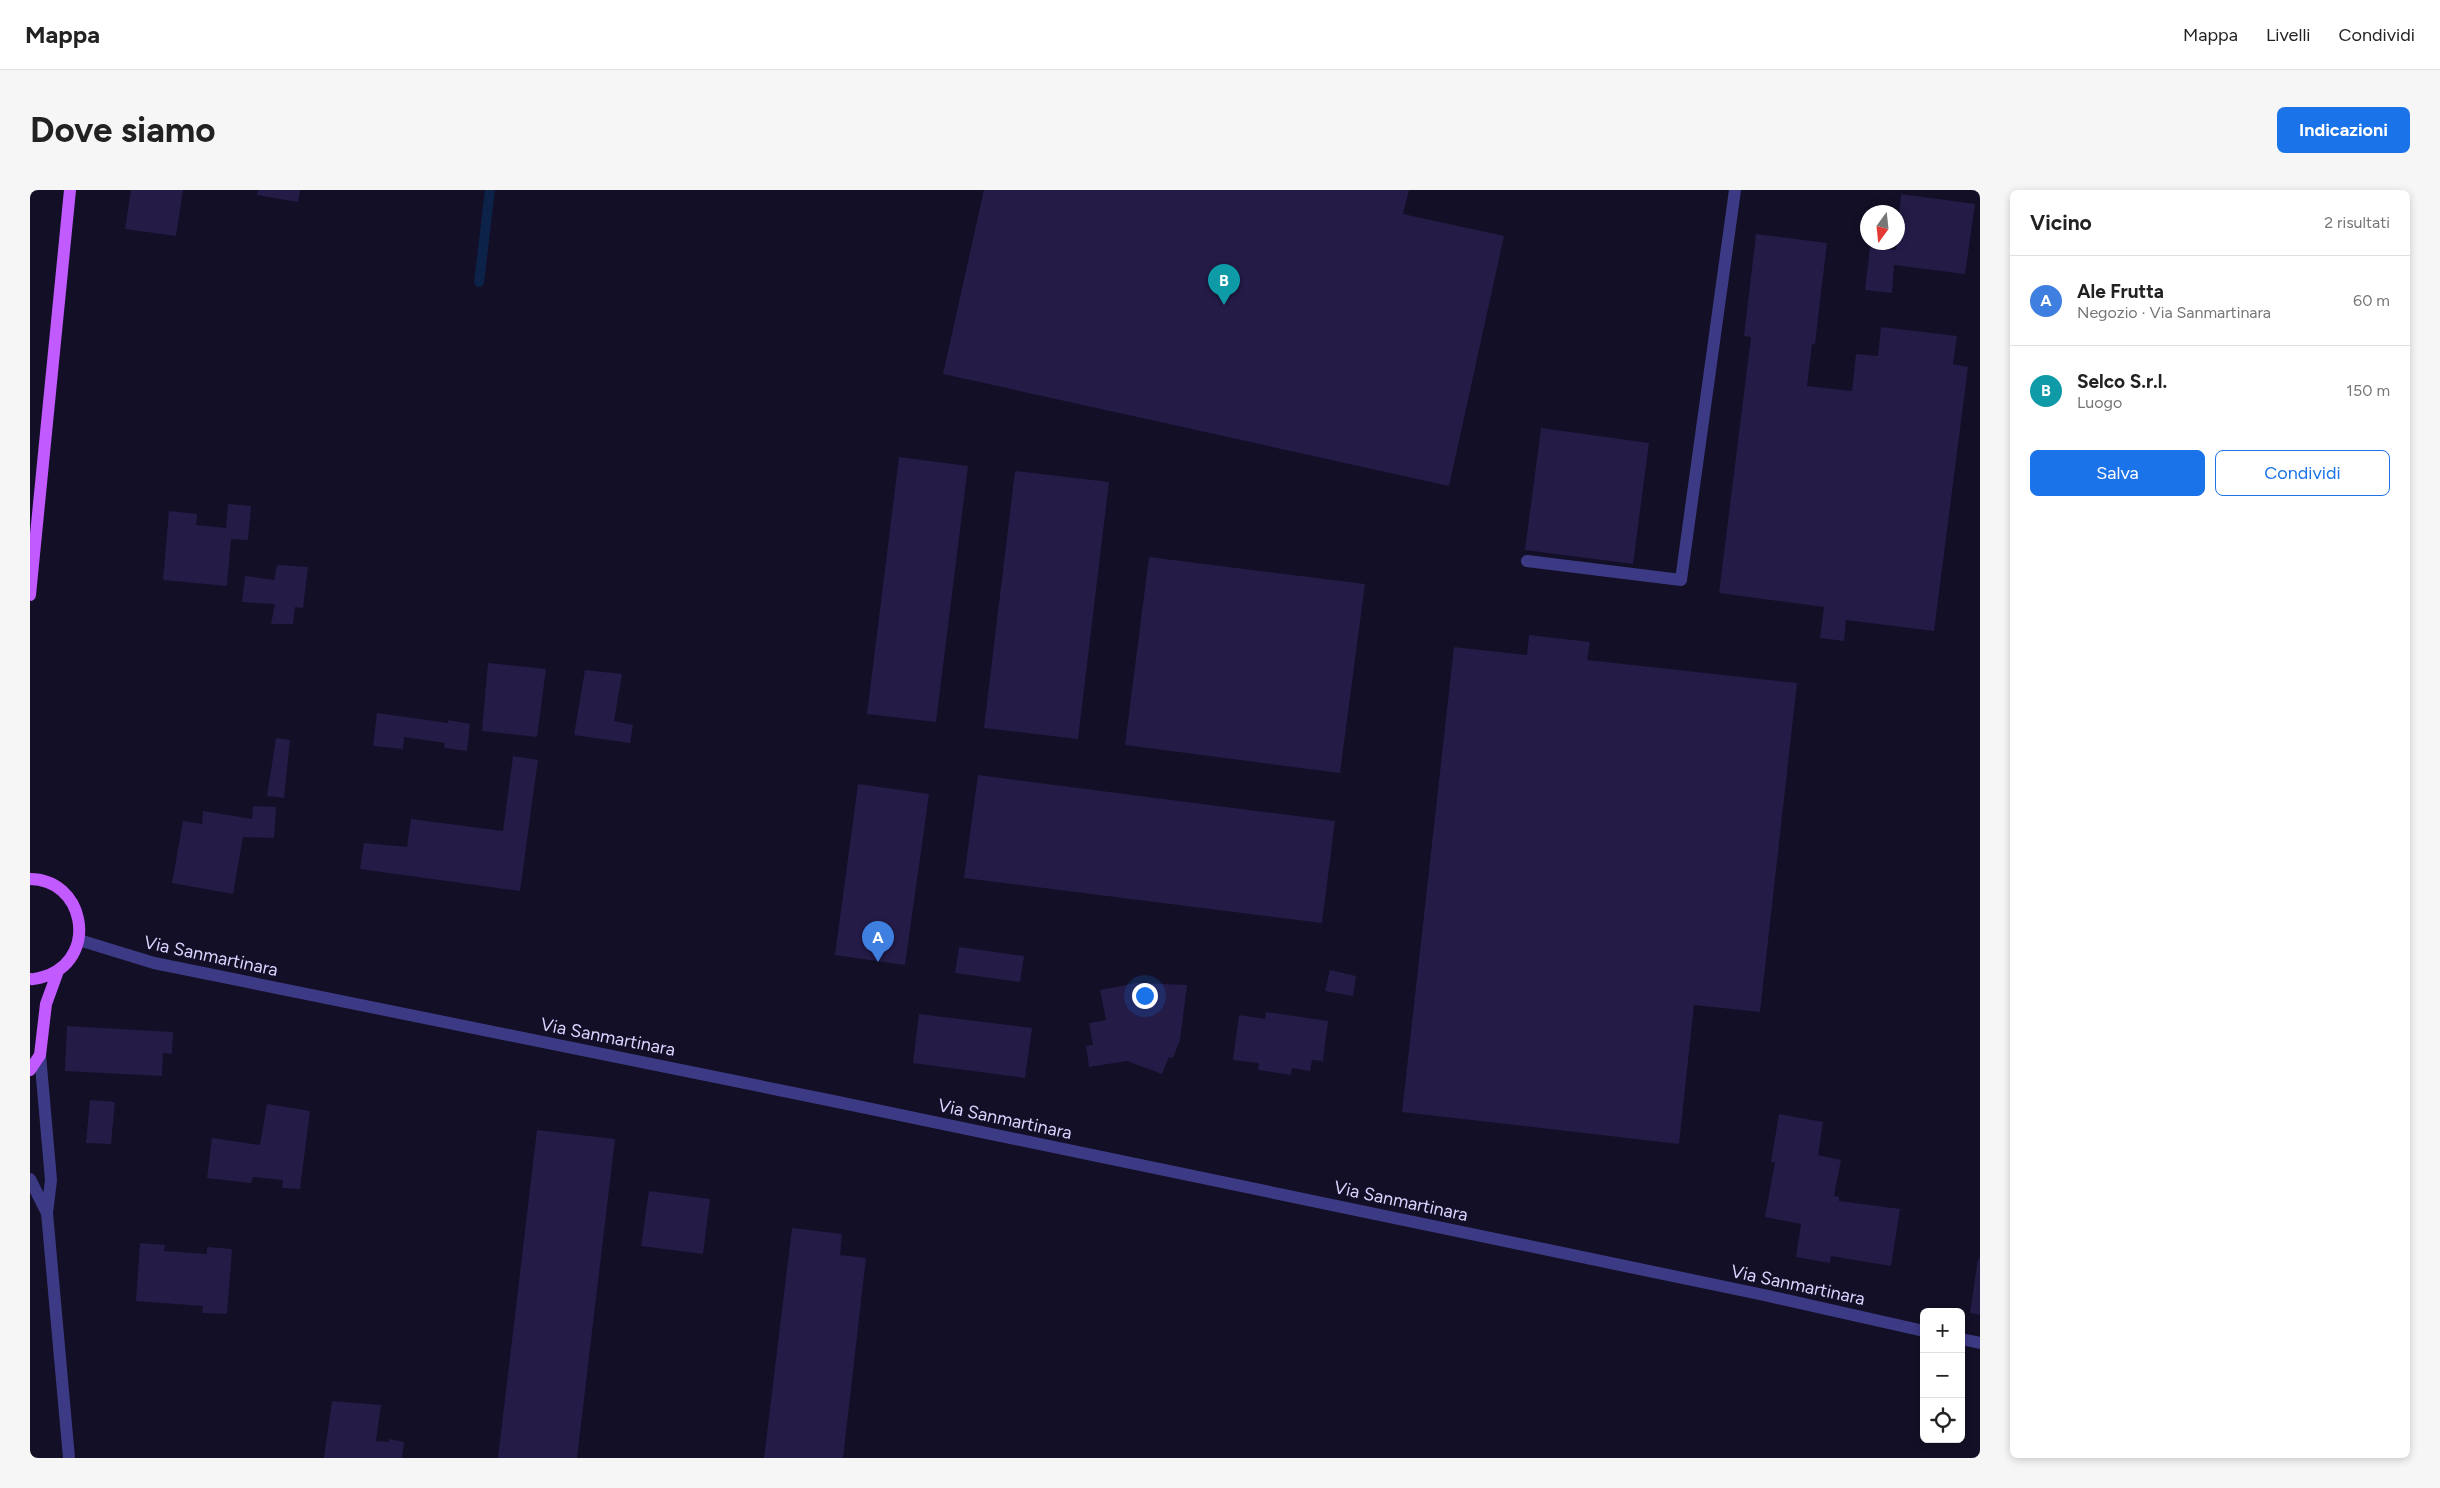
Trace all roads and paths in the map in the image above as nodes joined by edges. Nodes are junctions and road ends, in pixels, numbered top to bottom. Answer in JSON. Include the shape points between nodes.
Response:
{"nodes":[{"id":1,"x":70,"y":190,"type":"edge"},
{"id":2,"x":1735,"y":190,"type":"edge"},
{"id":3,"x":1527,"y":561,"type":"dead end"},
{"id":4,"x":30,"y":595,"type":"edge"},
{"id":5,"x":30,"y":879,"type":"edge"},
{"id":6,"x":79,"y":940,"type":"junction"},
{"id":7,"x":58,"y":971,"type":"junction"},
{"id":8,"x":30,"y":979,"type":"edge"},
{"id":9,"x":40,"y":1055,"type":"junction"},
{"id":10,"x":30,"y":1070,"type":"edge"},
{"id":11,"x":30,"y":1180,"type":"edge"},
{"id":12,"x":47,"y":1212,"type":"junction"},
{"id":13,"x":1920,"y":1330,"type":"edge"},
{"id":14,"x":1965,"y":1340,"type":"edge"},
{"id":15,"x":1980,"y":1344,"type":"edge"},
{"id":16,"x":69,"y":1458,"type":"edge"}],
"edges":[{"from":1,"to":4,"type":"main road"},
{"from":2,"to":3,"type":"street","via":[[1681,580]]},
{"from":5,"to":6,"type":"main road","via":[[53,884],[66,894],[75,908]]},
{"from":6,"to":7,"type":"main road","via":[[75,952]]},
{"from":6,"to":13,"type":"street","name":"Via Sanmartinara","via":[[154,963],[1735,1288]]},
{"from":7,"to":8,"type":"main road","via":[[36,980]]},
{"from":7,"to":9,"type":"main road","via":[[46,1004]]},
{"from":9,"to":10,"type":"main road"},
{"from":9,"to":12,"type":"street","via":[[50,1180]]},
{"from":11,"to":12,"type":"street"},
{"from":12,"to":16,"type":"street"},
{"from":14,"to":15,"type":"street"}]}
